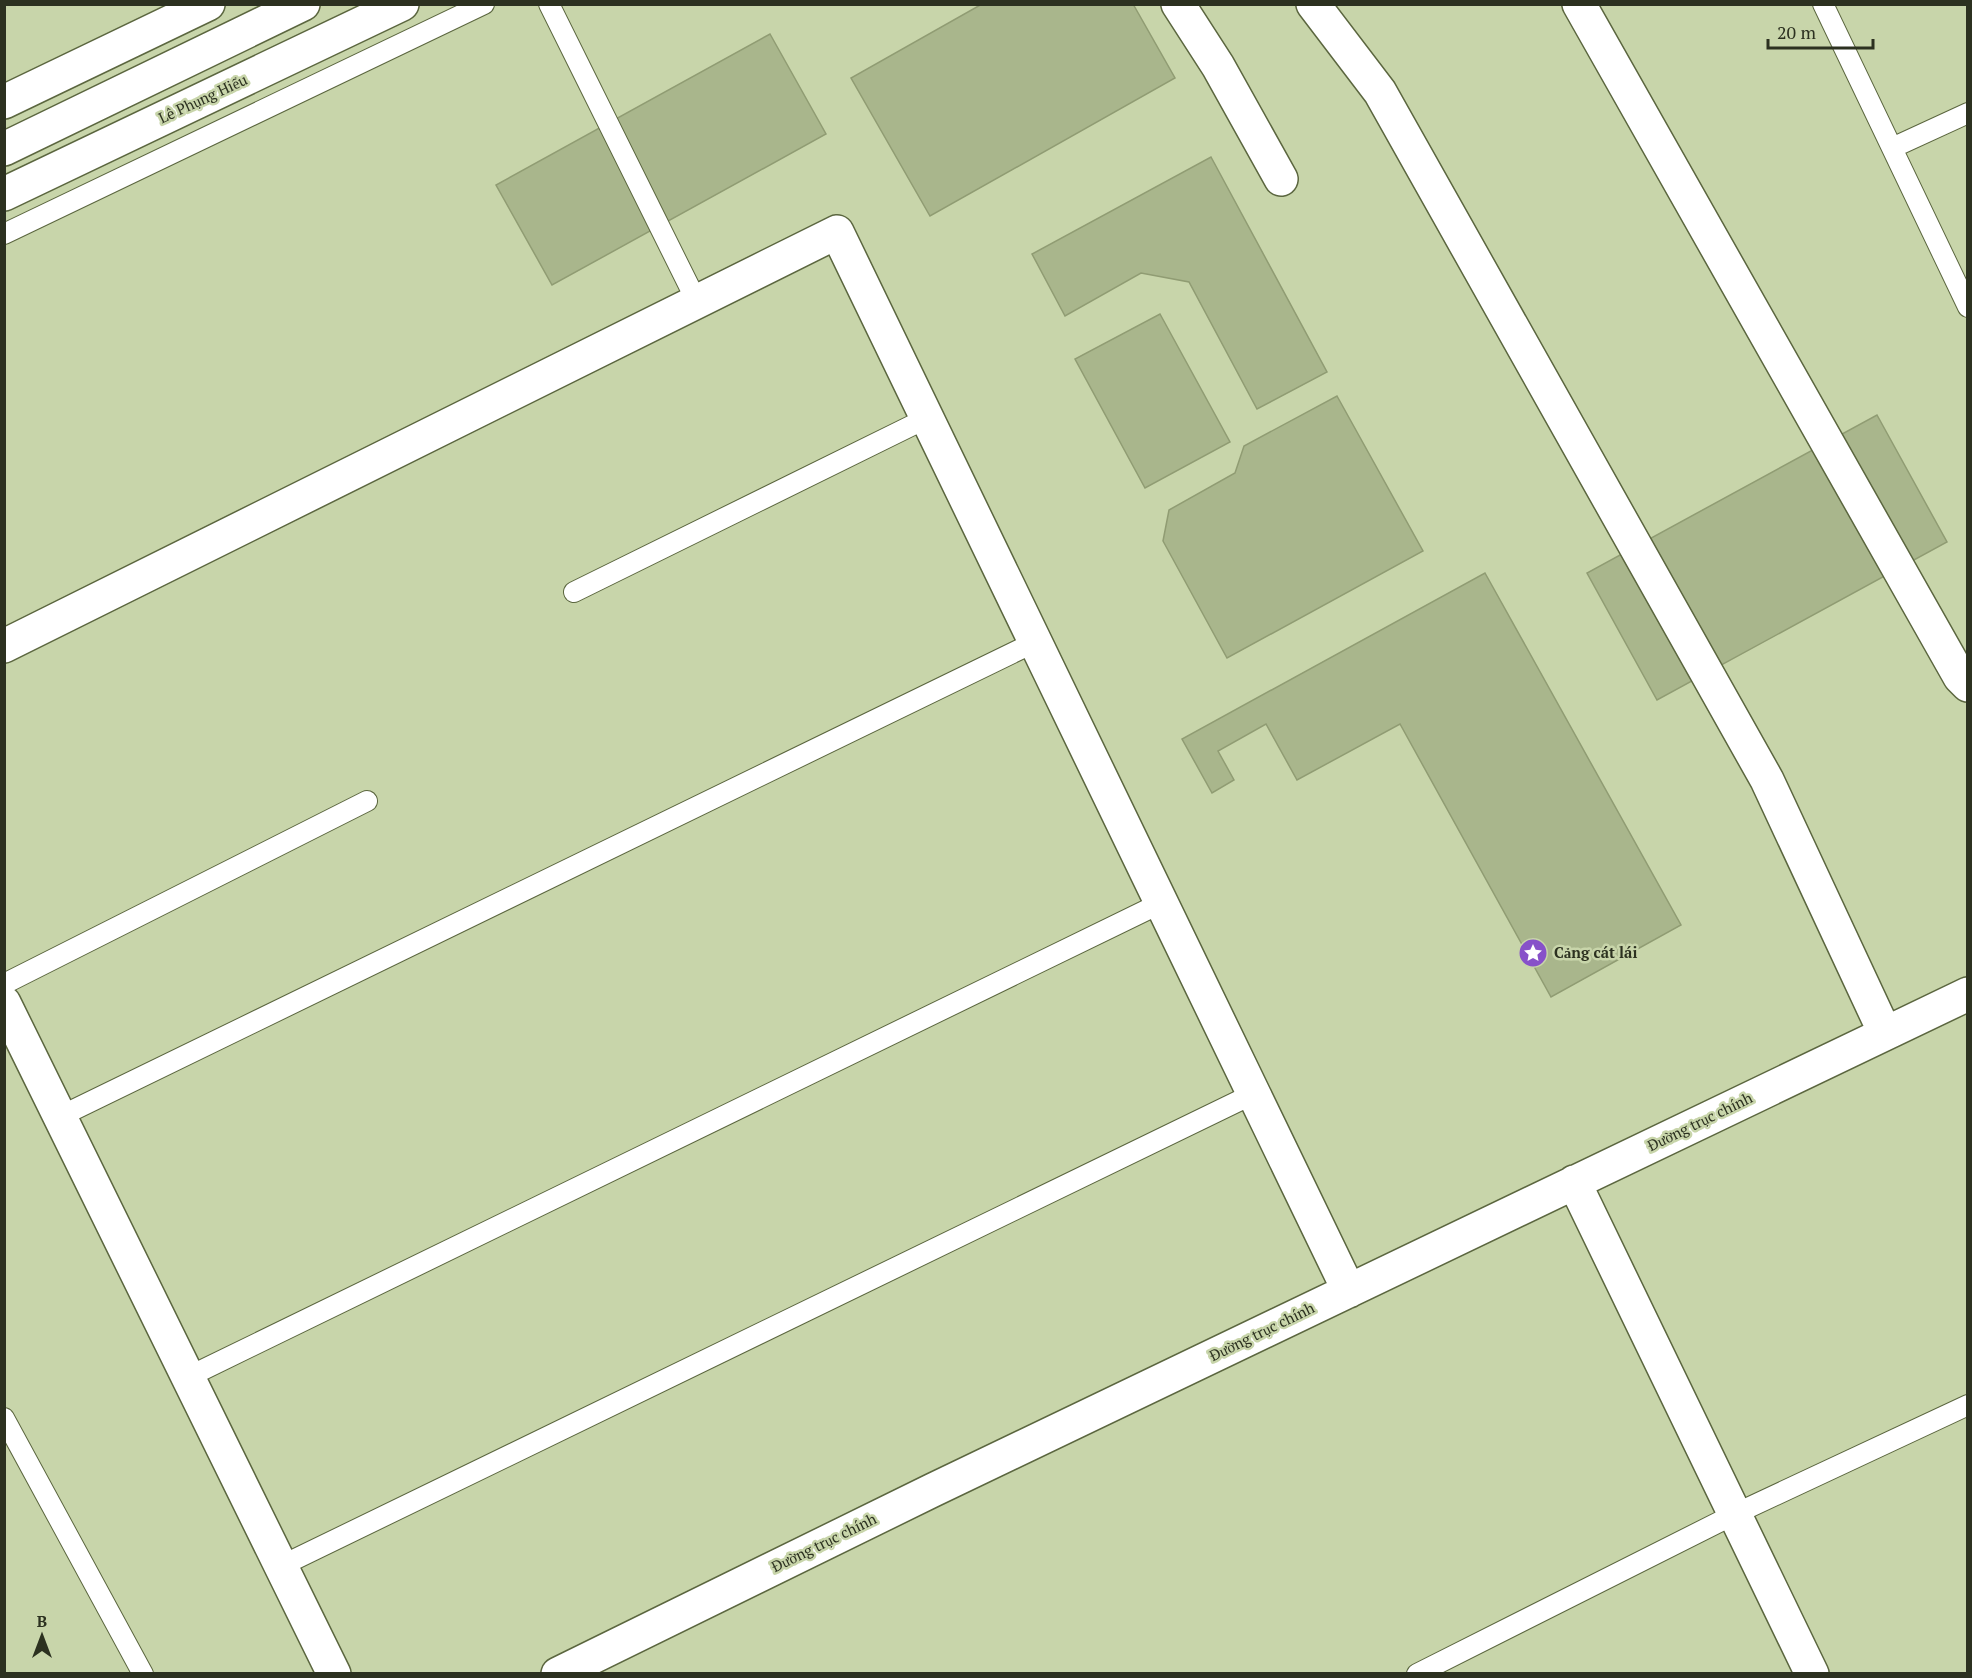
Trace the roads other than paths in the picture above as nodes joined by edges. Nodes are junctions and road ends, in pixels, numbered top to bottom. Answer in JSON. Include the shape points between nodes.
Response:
{"nodes":[{"id":1,"x":160,"y":4,"type":"edge"},
{"id":2,"x":208,"y":4,"type":"edge"},
{"id":3,"x":303,"y":4,"type":"edge"},
{"id":4,"x":402,"y":4,"type":"edge"},
{"id":5,"x":484,"y":4,"type":"edge"},
{"id":6,"x":549,"y":4,"type":"edge"},
{"id":7,"x":1178,"y":4,"type":"edge"},
{"id":8,"x":1313,"y":4,"type":"edge"},
{"id":9,"x":1579,"y":4,"type":"edge"},
{"id":10,"x":1823,"y":4,"type":"edge"},
{"id":11,"x":4,"y":79,"type":"edge"},
{"id":12,"x":4,"y":102,"type":"edge"},
{"id":13,"x":1968,"y":113,"type":"edge"},
{"id":14,"x":1892,"y":148,"type":"junction"},
{"id":15,"x":4,"y":149,"type":"edge"},
{"id":16,"x":1281,"y":179,"type":"dead end"},
{"id":17,"x":4,"y":194,"type":"edge"},
{"id":18,"x":4,"y":234,"type":"edge"},
{"id":19,"x":697,"y":302,"type":"junction"},
{"id":20,"x":1968,"y":307,"type":"edge"},
{"id":21,"x":927,"y":418,"type":"junction"},
{"id":22,"x":574,"y":592,"type":"dead end"},
{"id":23,"x":1035,"y":642,"type":"junction"},
{"id":24,"x":4,"y":646,"type":"edge"},
{"id":25,"x":1968,"y":685,"type":"edge"},
{"id":26,"x":368,"y":801,"type":"dead end"},
{"id":27,"x":1161,"y":903,"type":"junction"},
{"id":28,"x":4,"y":984,"type":"edge"},
{"id":29,"x":1968,"y":994,"type":"edge"},
{"id":30,"x":4,"y":1003,"type":"edge"},
{"id":31,"x":1885,"y":1034,"type":"junction"},
{"id":32,"x":1253,"y":1094,"type":"junction"},
{"id":33,"x":61,"y":1116,"type":"junction"},
{"id":34,"x":1574,"y":1182,"type":"junction"},
{"id":35,"x":1349,"y":1291,"type":"junction"},
{"id":36,"x":188,"y":1377,"type":"junction"},
{"id":37,"x":1968,"y":1405,"type":"edge"},
{"id":38,"x":4,"y":1418,"type":"edge"},
{"id":39,"x":1735,"y":1515,"type":"junction"},
{"id":40,"x":281,"y":1566,"type":"junction"},
{"id":41,"x":142,"y":1674,"type":"edge"},
{"id":42,"x":334,"y":1674,"type":"edge"},
{"id":43,"x":558,"y":1674,"type":"edge"},
{"id":44,"x":1418,"y":1674,"type":"edge"},
{"id":45,"x":1812,"y":1674,"type":"edge"}],
"edges":[{"from":1,"to":11,"type":"street"},
{"from":2,"to":12,"type":"street"},
{"from":3,"to":15,"type":"street"},
{"from":4,"to":17,"type":"street","name":"Lê Phụng Hiểu"},
{"from":5,"to":18,"type":"lane"},
{"from":6,"to":19,"type":"lane"},
{"from":7,"to":16,"type":"street","via":[[1218,66]]},
{"from":8,"to":31,"type":"street","via":[[1380,92],[1767,780]]},
{"from":9,"to":25,"type":"street"},
{"from":10,"to":14,"type":"lane"},
{"from":13,"to":14,"type":"lane"},
{"from":14,"to":20,"type":"lane"},
{"from":19,"to":21,"type":"street","via":[[837,232]]},
{"from":19,"to":24,"type":"street"},
{"from":21,"to":22,"type":"lane"},
{"from":21,"to":23,"type":"street"},
{"from":23,"to":27,"type":"street"},
{"from":23,"to":33,"type":"lane"},
{"from":26,"to":28,"type":"lane"},
{"from":27,"to":32,"type":"street"},
{"from":27,"to":36,"type":"lane"},
{"from":29,"to":31,"type":"street","name":"Đường trục chính"},
{"from":30,"to":33,"type":"street"},
{"from":31,"to":34,"type":"street","name":"Đường trục chính"},
{"from":32,"to":35,"type":"street"},
{"from":32,"to":40,"type":"lane"},
{"from":33,"to":36,"type":"street"},
{"from":34,"to":35,"type":"street","name":"Đường trục chính"},
{"from":34,"to":39,"type":"street"},
{"from":35,"to":43,"type":"street","name":"Đường trục chính"},
{"from":36,"to":40,"type":"street"},
{"from":37,"to":39,"type":"lane"},
{"from":38,"to":41,"type":"lane"},
{"from":39,"to":44,"type":"lane"},
{"from":39,"to":45,"type":"street"},
{"from":40,"to":42,"type":"street"}]}
